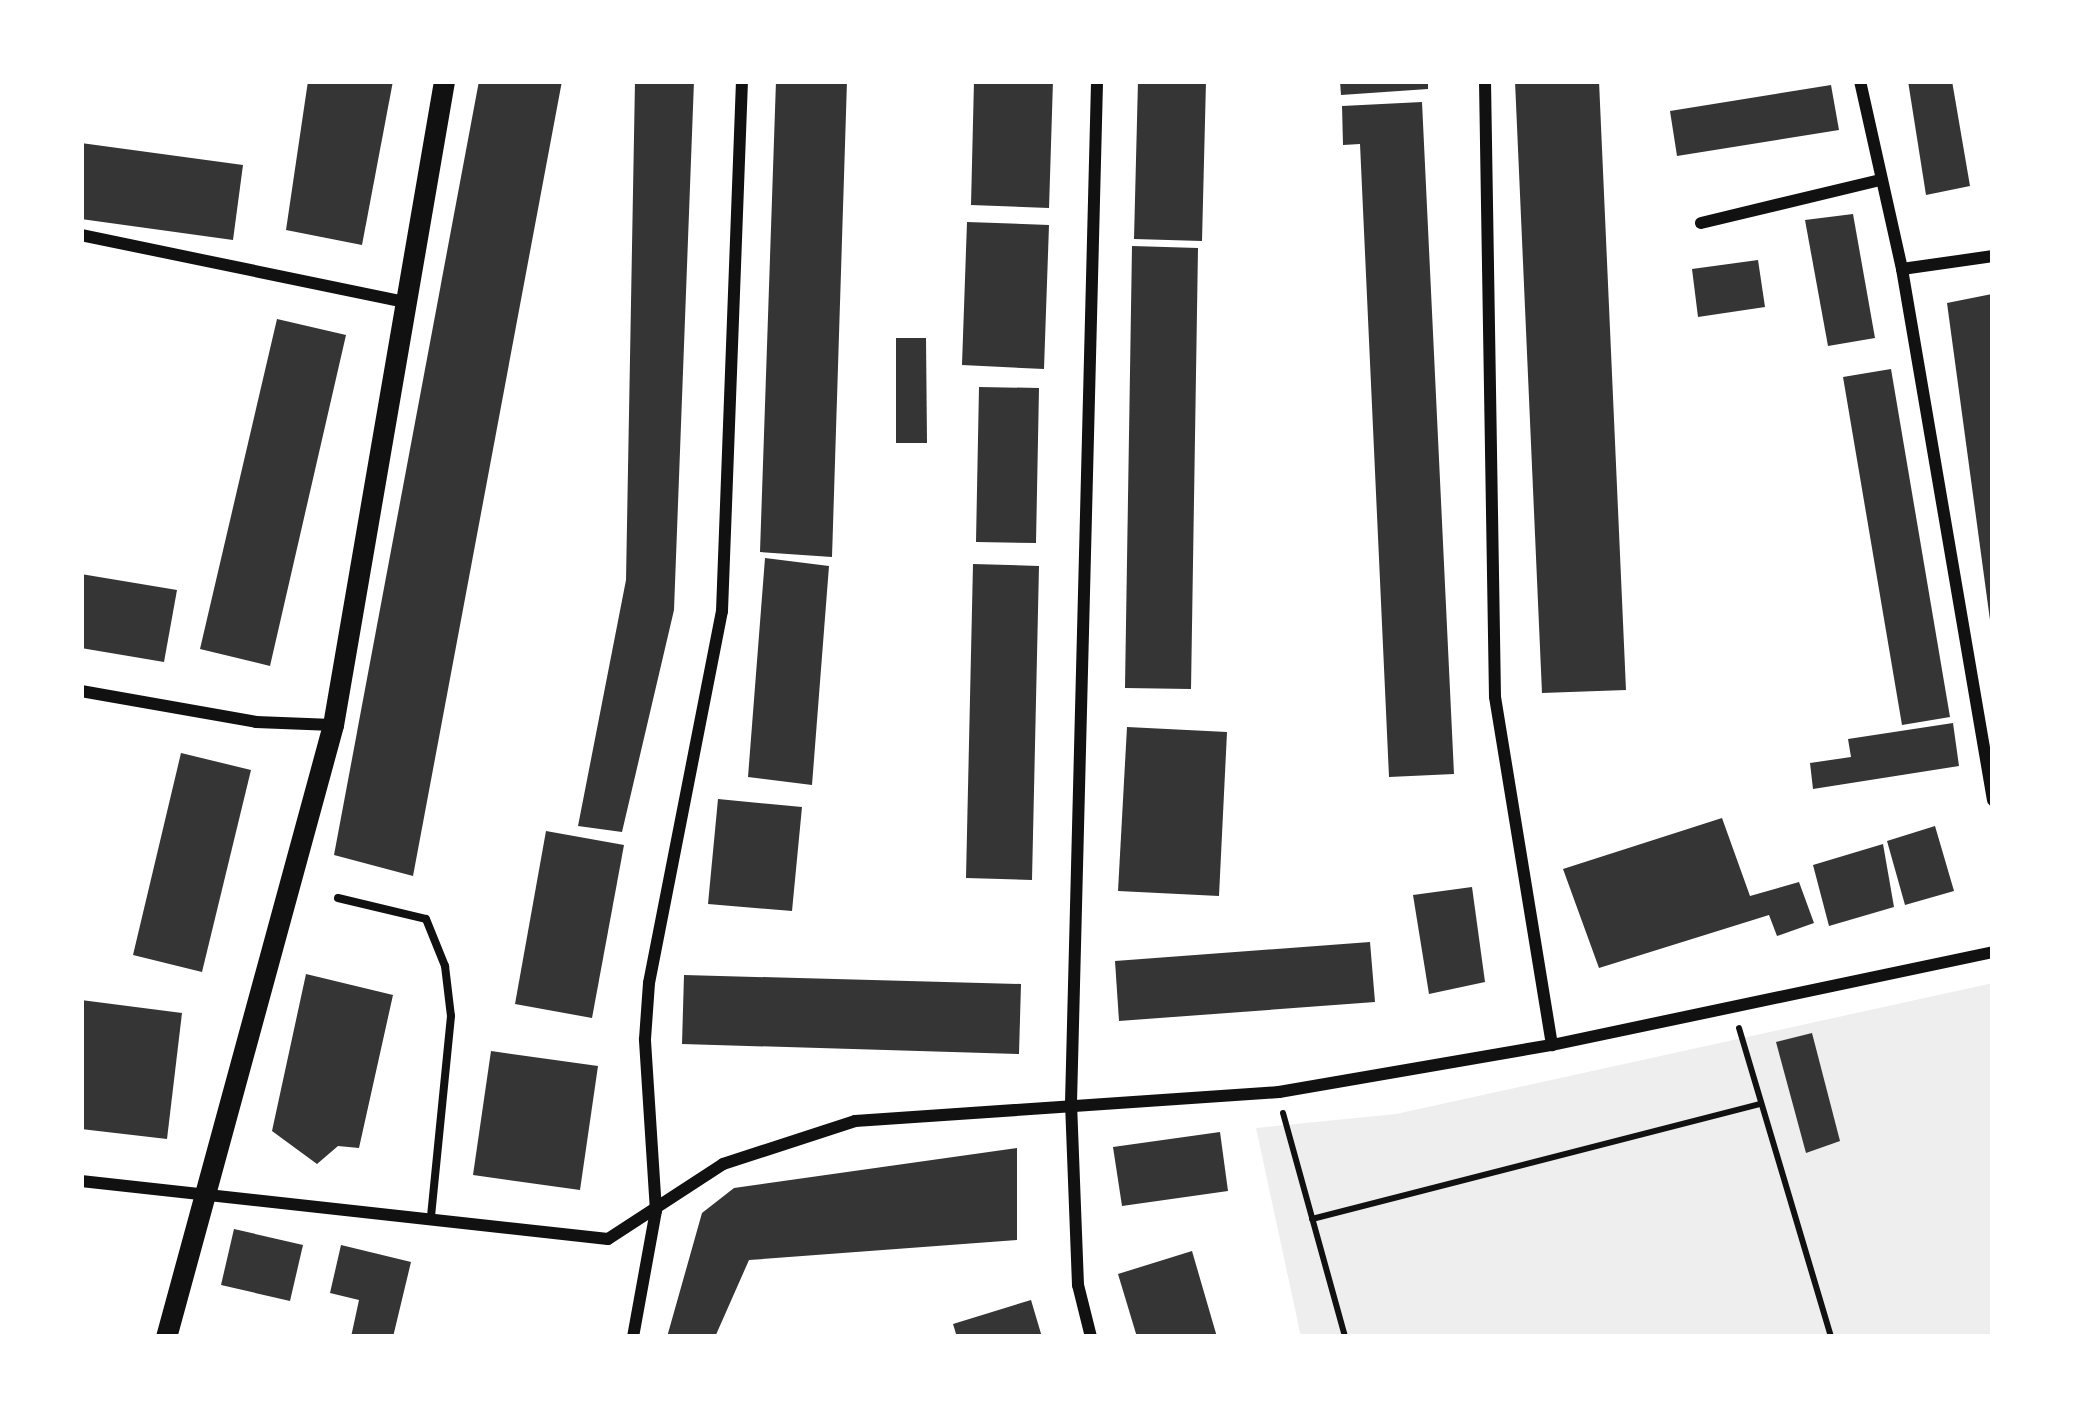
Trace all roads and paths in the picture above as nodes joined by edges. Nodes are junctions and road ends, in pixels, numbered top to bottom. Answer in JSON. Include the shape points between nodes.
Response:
{"nodes":[{"id":1,"x":444,"y":81,"type":"edge"},
{"id":2,"x":742,"y":81,"type":"edge"},
{"id":3,"x":1097,"y":81,"type":"edge"},
{"id":4,"x":1485,"y":81,"type":"edge"},
{"id":5,"x":1860,"y":81,"type":"edge"},
{"id":6,"x":1876,"y":181,"type":"junction"},
{"id":7,"x":1701,"y":223,"type":"dead end"},
{"id":8,"x":81,"y":235,"type":"edge"},
{"id":9,"x":1993,"y":256,"type":"edge"},
{"id":10,"x":1902,"y":269,"type":"junction"},
{"id":11,"x":411,"y":303,"type":"junction"},
{"id":12,"x":81,"y":691,"type":"edge"},
{"id":13,"x":333,"y":724,"type":"junction"},
{"id":14,"x":1993,"y":800,"type":"edge"},
{"id":15,"x":338,"y":898,"type":"dead end"},
{"id":16,"x":1993,"y":952,"type":"edge"},
{"id":17,"x":1735,"y":1007,"type":"junction"},
{"id":18,"x":1552,"y":1045,"type":"junction"},
{"id":19,"x":1279,"y":1092,"type":"junction"},
{"id":20,"x":1071,"y":1103,"type":"junction"},
{"id":21,"x":1760,"y":1104,"type":"junction"},
{"id":22,"x":81,"y":1181,"type":"edge"},
{"id":23,"x":205,"y":1198,"type":"junction"},
{"id":24,"x":656,"y":1211,"type":"junction"},
{"id":25,"x":1312,"y":1219,"type":"junction"},
{"id":26,"x":430,"y":1223,"type":"junction"},
{"id":27,"x":166,"y":1337,"type":"edge"},
{"id":28,"x":633,"y":1337,"type":"edge"},
{"id":29,"x":1091,"y":1337,"type":"edge"},
{"id":30,"x":1345,"y":1337,"type":"edge"},
{"id":31,"x":1831,"y":1337,"type":"edge"}],
"edges":[{"from":1,"to":11,"type":"street"},
{"from":2,"to":24,"type":"street","via":[[722,611],[646,1020]]},
{"from":3,"to":20,"type":"street"},
{"from":4,"to":18,"type":"street","via":[[1495,697]]},
{"from":5,"to":6,"type":"street"},
{"from":6,"to":7,"type":"street"},
{"from":6,"to":10,"type":"street"},
{"from":8,"to":11,"type":"street"},
{"from":9,"to":10,"type":"street"},
{"from":10,"to":14,"type":"street"},
{"from":11,"to":13,"type":"street"},
{"from":12,"to":13,"type":"street","via":[[256,722]]},
{"from":13,"to":23,"type":"street"},
{"from":15,"to":26,"type":"lane","via":[[426,919],[445,966],[451,1016]]},
{"from":16,"to":17,"type":"street"},
{"from":17,"to":18,"type":"street"},
{"from":17,"to":21,"type":"path"},
{"from":18,"to":19,"type":"street"},
{"from":19,"to":20,"type":"street"},
{"from":19,"to":25,"type":"path"},
{"from":20,"to":24,"type":"street","via":[[855,1121],[723,1164]]},
{"from":20,"to":29,"type":"street","via":[[1078,1285]]},
{"from":21,"to":25,"type":"path"},
{"from":21,"to":31,"type":"path"},
{"from":22,"to":23,"type":"street"},
{"from":23,"to":26,"type":"street"},
{"from":23,"to":27,"type":"street"},
{"from":24,"to":26,"type":"street","via":[[608,1239]]},
{"from":24,"to":28,"type":"street"},
{"from":25,"to":30,"type":"path"}]}
